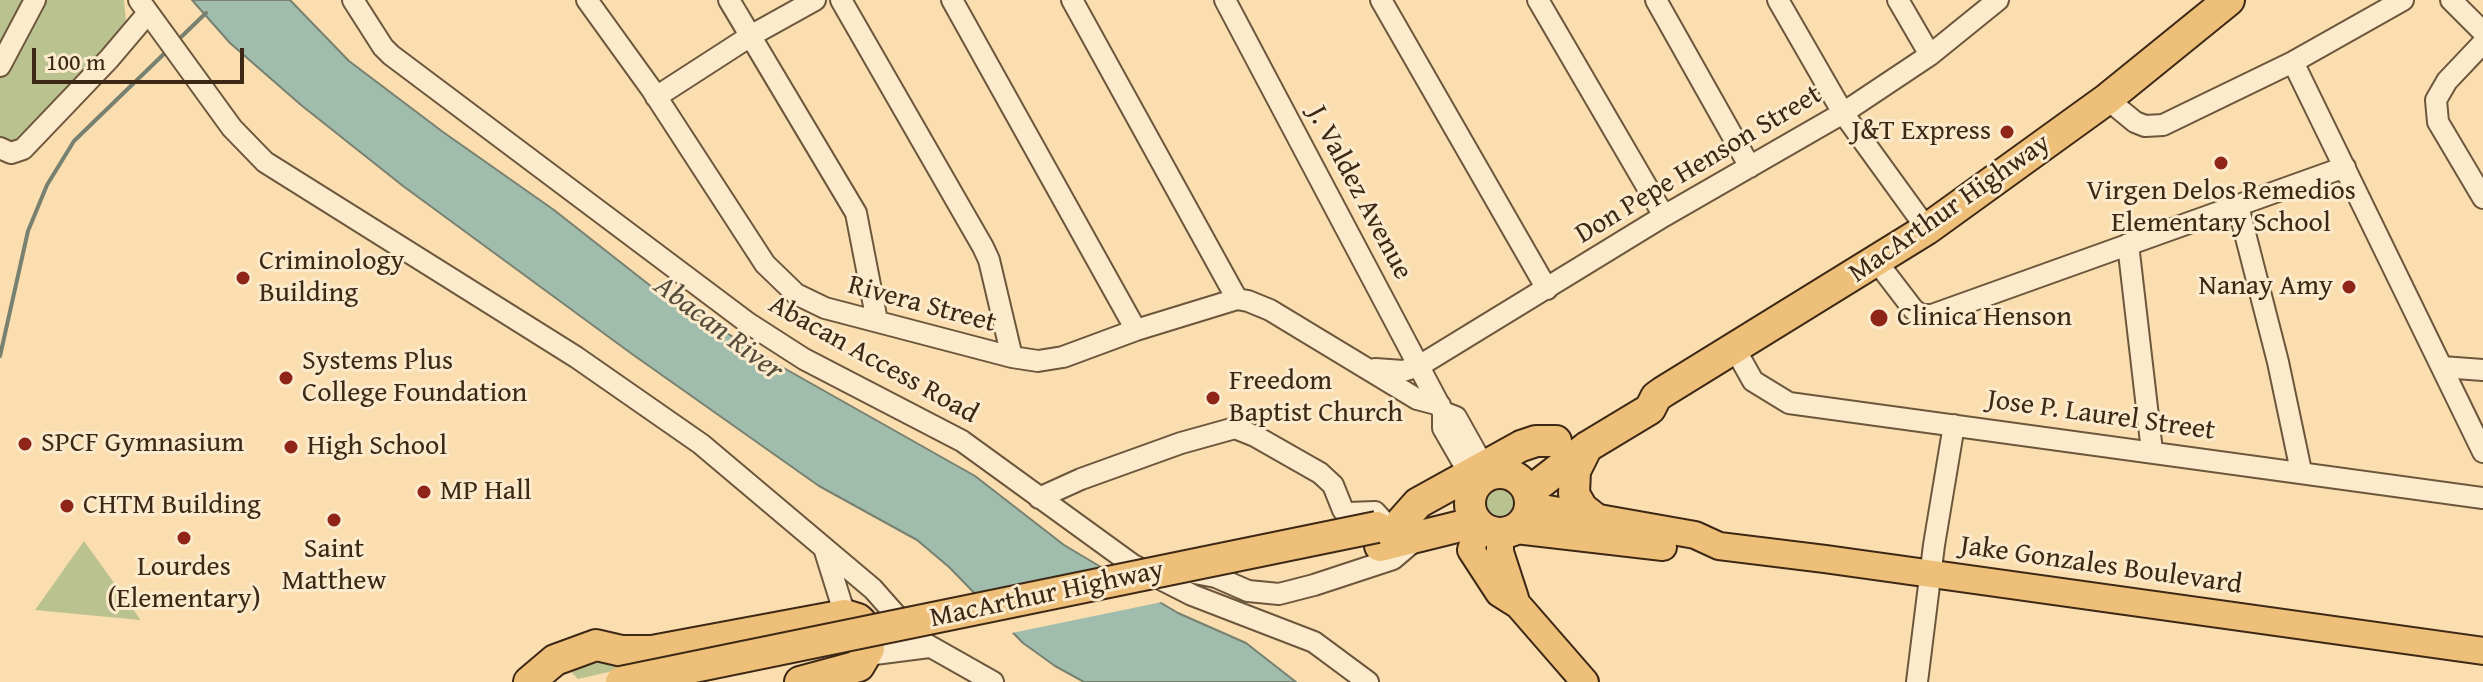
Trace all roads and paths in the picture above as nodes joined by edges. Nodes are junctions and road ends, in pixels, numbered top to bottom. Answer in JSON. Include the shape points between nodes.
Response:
{"nodes":[{"id":1,"x":35,"y":0,"type":"edge"},
{"id":2,"x":353,"y":0,"type":"edge"},
{"id":3,"x":587,"y":0,"type":"edge"},
{"id":4,"x":729,"y":0,"type":"edge"},
{"id":5,"x":815,"y":0,"type":"edge"},
{"id":6,"x":841,"y":0,"type":"edge"},
{"id":7,"x":952,"y":0,"type":"edge"},
{"id":8,"x":1072,"y":0,"type":"edge"},
{"id":9,"x":1225,"y":0,"type":"edge"},
{"id":10,"x":1381,"y":0,"type":"edge"},
{"id":11,"x":1538,"y":0,"type":"edge"},
{"id":12,"x":1656,"y":0,"type":"edge"},
{"id":13,"x":1778,"y":0,"type":"edge"},
{"id":14,"x":1898,"y":0,"type":"edge"},
{"id":15,"x":1998,"y":0,"type":"edge"},
{"id":16,"x":2229,"y":0,"type":"edge"},
{"id":17,"x":2403,"y":0,"type":"edge"},
{"id":18,"x":2451,"y":0,"type":"edge"},
{"id":19,"x":148,"y":14,"type":"edge"},
{"id":20,"x":2483,"y":32,"type":"edge"},
{"id":21,"x":752,"y":35,"type":"junction"},
{"id":22,"x":2483,"y":43,"type":"edge"},
{"id":23,"x":1930,"y":55,"type":"junction"},
{"id":24,"x":2293,"y":62,"type":"junction"},
{"id":25,"x":0,"y":66,"type":"edge"},
{"id":26,"x":656,"y":97,"type":"junction"},
{"id":27,"x":2107,"y":99,"type":"junction"},
{"id":28,"x":1843,"y":113,"type":"junction"},
{"id":29,"x":0,"y":148,"type":"edge"},
{"id":30,"x":1750,"y":167,"type":"junction"},
{"id":31,"x":2345,"y":167,"type":"junction"},
{"id":32,"x":2483,"y":198,"type":"edge"},
{"id":33,"x":2238,"y":206,"type":"junction"},
{"id":34,"x":1664,"y":216,"type":"junction"},
{"id":35,"x":1927,"y":229,"type":"junction"},
{"id":36,"x":2128,"y":244,"type":"junction"},
{"id":37,"x":1877,"y":262,"type":"junction"},
{"id":38,"x":1547,"y":289,"type":"junction"},
{"id":39,"x":1237,"y":299,"type":"junction"},
{"id":40,"x":877,"y":321,"type":"junction"},
{"id":41,"x":1136,"y":330,"type":"junction"},
{"id":42,"x":1735,"y":349,"type":"junction"},
{"id":43,"x":1012,"y":357,"type":"junction"},
{"id":44,"x":1419,"y":366,"type":"junction"},
{"id":45,"x":2442,"y":367,"type":"junction"},
{"id":46,"x":1371,"y":369,"type":"junction"},
{"id":47,"x":2483,"y":370,"type":"edge"},
{"id":48,"x":1656,"y":397,"type":"junction"},
{"id":49,"x":1441,"y":409,"type":"junction"},
{"id":50,"x":1954,"y":425,"type":"junction"},
{"id":51,"x":1587,"y":447,"type":"junction"},
{"id":52,"x":2152,"y":451,"type":"junction"},
{"id":53,"x":2483,"y":452,"type":"edge"},
{"id":54,"x":2301,"y":471,"type":"junction"},
{"id":55,"x":1039,"y":498,"type":"junction"},
{"id":56,"x":2483,"y":498,"type":"edge"},
{"id":57,"x":1495,"y":502,"type":"junction"},
{"id":58,"x":1597,"y":520,"type":"junction"},
{"id":59,"x":1393,"y":531,"type":"junction"},
{"id":60,"x":1711,"y":544,"type":"junction"},
{"id":61,"x":824,"y":548,"type":"junction"},
{"id":62,"x":1133,"y":565,"type":"junction"},
{"id":63,"x":1931,"y":574,"type":"junction"},
{"id":64,"x":1209,"y":576,"type":"junction"},
{"id":65,"x":1192,"y":595,"type":"junction"},
{"id":66,"x":845,"y":615,"type":"junction"},
{"id":67,"x":929,"y":647,"type":"junction"},
{"id":68,"x":579,"y":650,"type":"junction"},
{"id":69,"x":2483,"y":651,"type":"edge"},
{"id":70,"x":867,"y":655,"type":"junction"},
{"id":71,"x":529,"y":682,"type":"edge"},
{"id":72,"x":570,"y":682,"type":"edge"},
{"id":73,"x":621,"y":682,"type":"edge"},
{"id":74,"x":704,"y":682,"type":"edge"},
{"id":75,"x":800,"y":682,"type":"edge"},
{"id":76,"x":993,"y":682,"type":"edge"},
{"id":77,"x":1368,"y":682,"type":"edge"},
{"id":78,"x":1585,"y":682,"type":"edge"},
{"id":79,"x":1917,"y":682,"type":"edge"}],
"edges":[{"from":1,"to":25,"type":"street"},
{"from":2,"to":55,"type":"street","name":"Abacan Access Road","via":[[391,55],[748,323],[804,359],[954,436]]},
{"from":3,"to":26,"type":"street","name":"Rivera Street"},
{"from":4,"to":21,"type":"street"},
{"from":5,"to":21,"type":"street"},
{"from":6,"to":43,"type":"street","via":[[983,247]]},
{"from":7,"to":41,"type":"street"},
{"from":8,"to":39,"type":"street"},
{"from":9,"to":44,"type":"street","name":"J. Valdez Avenue"},
{"from":10,"to":38,"type":"street"},
{"from":11,"to":34,"type":"street"},
{"from":12,"to":30,"type":"street"},
{"from":13,"to":28,"type":"street"},
{"from":14,"to":23,"type":"street"},
{"from":15,"to":23,"type":"street","name":"Don Pepe Henson Street"},
{"from":16,"to":27,"type":"highway","name":"MacArthur Highway"},
{"from":17,"to":24,"type":"street"},
{"from":18,"to":20,"type":"street"},
{"from":19,"to":29,"type":"street","via":[[23,149],[11,153]]},
{"from":19,"to":61,"type":"street","via":[[240,138],[265,162],[576,357],[701,444]]},
{"from":21,"to":26,"type":"street"},
{"from":21,"to":40,"type":"street","via":[[856,213]]},
{"from":22,"to":32,"type":"street","via":[[2436,100],[2438,122]]},
{"from":23,"to":28,"type":"street","name":"Don Pepe Henson Street"},
{"from":24,"to":27,"type":"street","via":[[2163,125],[2135,122]]},
{"from":24,"to":31,"type":"street"},
{"from":26,"to":40,"type":"street","name":"Rivera Street","via":[[765,264],[789,288],[816,304]]},
{"from":27,"to":35,"type":"highway","name":"MacArthur Highway"},
{"from":28,"to":30,"type":"street","name":"Don Pepe Henson Street"},
{"from":28,"to":35,"type":"street"},
{"from":30,"to":34,"type":"street","name":"Don Pepe Henson Street"},
{"from":31,"to":33,"type":"street"},
{"from":31,"to":45,"type":"street"},
{"from":33,"to":36,"type":"street"},
{"from":33,"to":54,"type":"street"},
{"from":34,"to":38,"type":"street","name":"Don Pepe Henson Street"},
{"from":35,"to":37,"type":"highway","name":"MacArthur Highway"},
{"from":36,"to":37,"type":"street","via":[[1932,315],[1913,309]]},
{"from":36,"to":52,"type":"street"},
{"from":37,"to":42,"type":"highway","name":"MacArthur Highway"},
{"from":38,"to":44,"type":"street","name":"Don Pepe Henson Street"},
{"from":39,"to":41,"type":"street","name":"Rivera Street"},
{"from":39,"to":46,"type":"street","via":[[1270,310]]},
{"from":40,"to":43,"type":"street","name":"Rivera Street"},
{"from":41,"to":43,"type":"street","name":"Rivera Street","via":[[1063,357]]},
{"from":42,"to":48,"type":"highway","name":"MacArthur Highway"},
{"from":42,"to":50,"type":"street","name":"Jose P. Laurel Street","via":[[1753,381],[1789,403]]},
{"from":44,"to":46,"type":"street"},
{"from":44,"to":49,"type":"street","name":"J. Valdez Avenue"},
{"from":45,"to":47,"type":"street"},
{"from":45,"to":53,"type":"street"},
{"from":46,"to":49,"type":"street"},
{"from":48,"to":51,"type":"highway","name":"MacArthur Highway","via":[[1650,409]]},
{"from":48,"to":57,"type":"highway","name":"MacArthur Highway","via":[[1643,393],[1556,441]]},
{"from":49,"to":57,"type":"street","name":"J. Valdez Avenue","via":[[1456,417]]},
{"from":50,"to":52,"type":"street","name":"Jose P. Laurel Street"},
{"from":50,"to":63,"type":"street"},
{"from":51,"to":57,"type":"highway","name":"MacArthur Highway"},
{"from":51,"to":58,"type":"highway","via":[[1575,471],[1574,494]]},
{"from":52,"to":54,"type":"street","name":"Jose P. Laurel Street"},
{"from":54,"to":56,"type":"street","name":"Jose P. Laurel Street"},
{"from":55,"to":59,"type":"street","via":[[1161,450],[1235,428],[1320,473],[1333,485],[1343,510],[1375,512]]},
{"from":55,"to":62,"type":"street","name":"Abacan Access Road"},
{"from":57,"to":58,"type":"main road","name":"Jake Gonzales Boulevard"},
{"from":57,"to":59,"type":"highway","name":"MacArthur Highway"},
{"from":57,"to":60,"type":"main road","name":"Jake Gonzales Boulevard","via":[[1690,550]]},
{"from":57,"to":78,"type":"main road","via":[[1471,550],[1499,593],[1518,605]]},
{"from":58,"to":60,"type":"main road","name":"Jake Gonzales Boulevard","via":[[1695,535]]},
{"from":59,"to":64,"type":"street","via":[[1393,559],[1293,592],[1248,591]]},
{"from":59,"to":73,"type":"highway","name":"MacArthur Highway","bridge":true},
{"from":59,"to":74,"type":"highway","name":"MacArthur Highway"},
{"from":60,"to":63,"type":"main road","name":"Jake Gonzales Boulevard"},
{"from":61,"to":66,"type":"street"},
{"from":61,"to":67,"type":"street"},
{"from":62,"to":64,"type":"street"},
{"from":62,"to":65,"type":"street","name":"Abacan Access Road"},
{"from":63,"to":69,"type":"main road","name":"Jake Gonzales Boulevard"},
{"from":63,"to":79,"type":"street"},
{"from":64,"to":65,"type":"street","via":[[1199,581]]},
{"from":65,"to":77,"type":"street","name":"Abacan Access Road","via":[[1314,642]]},
{"from":66,"to":68,"type":"highway","via":[[652,651],[596,645]]},
{"from":66,"to":70,"type":"highway","via":[[862,623]]},
{"from":67,"to":70,"type":"street"},
{"from":67,"to":76,"type":"street"},
{"from":68,"to":71,"type":"highway","via":[[555,660]]},
{"from":68,"to":72,"type":"highway","via":[[562,665]]},
{"from":70,"to":75,"type":"highway","via":[[852,669]]}]}
